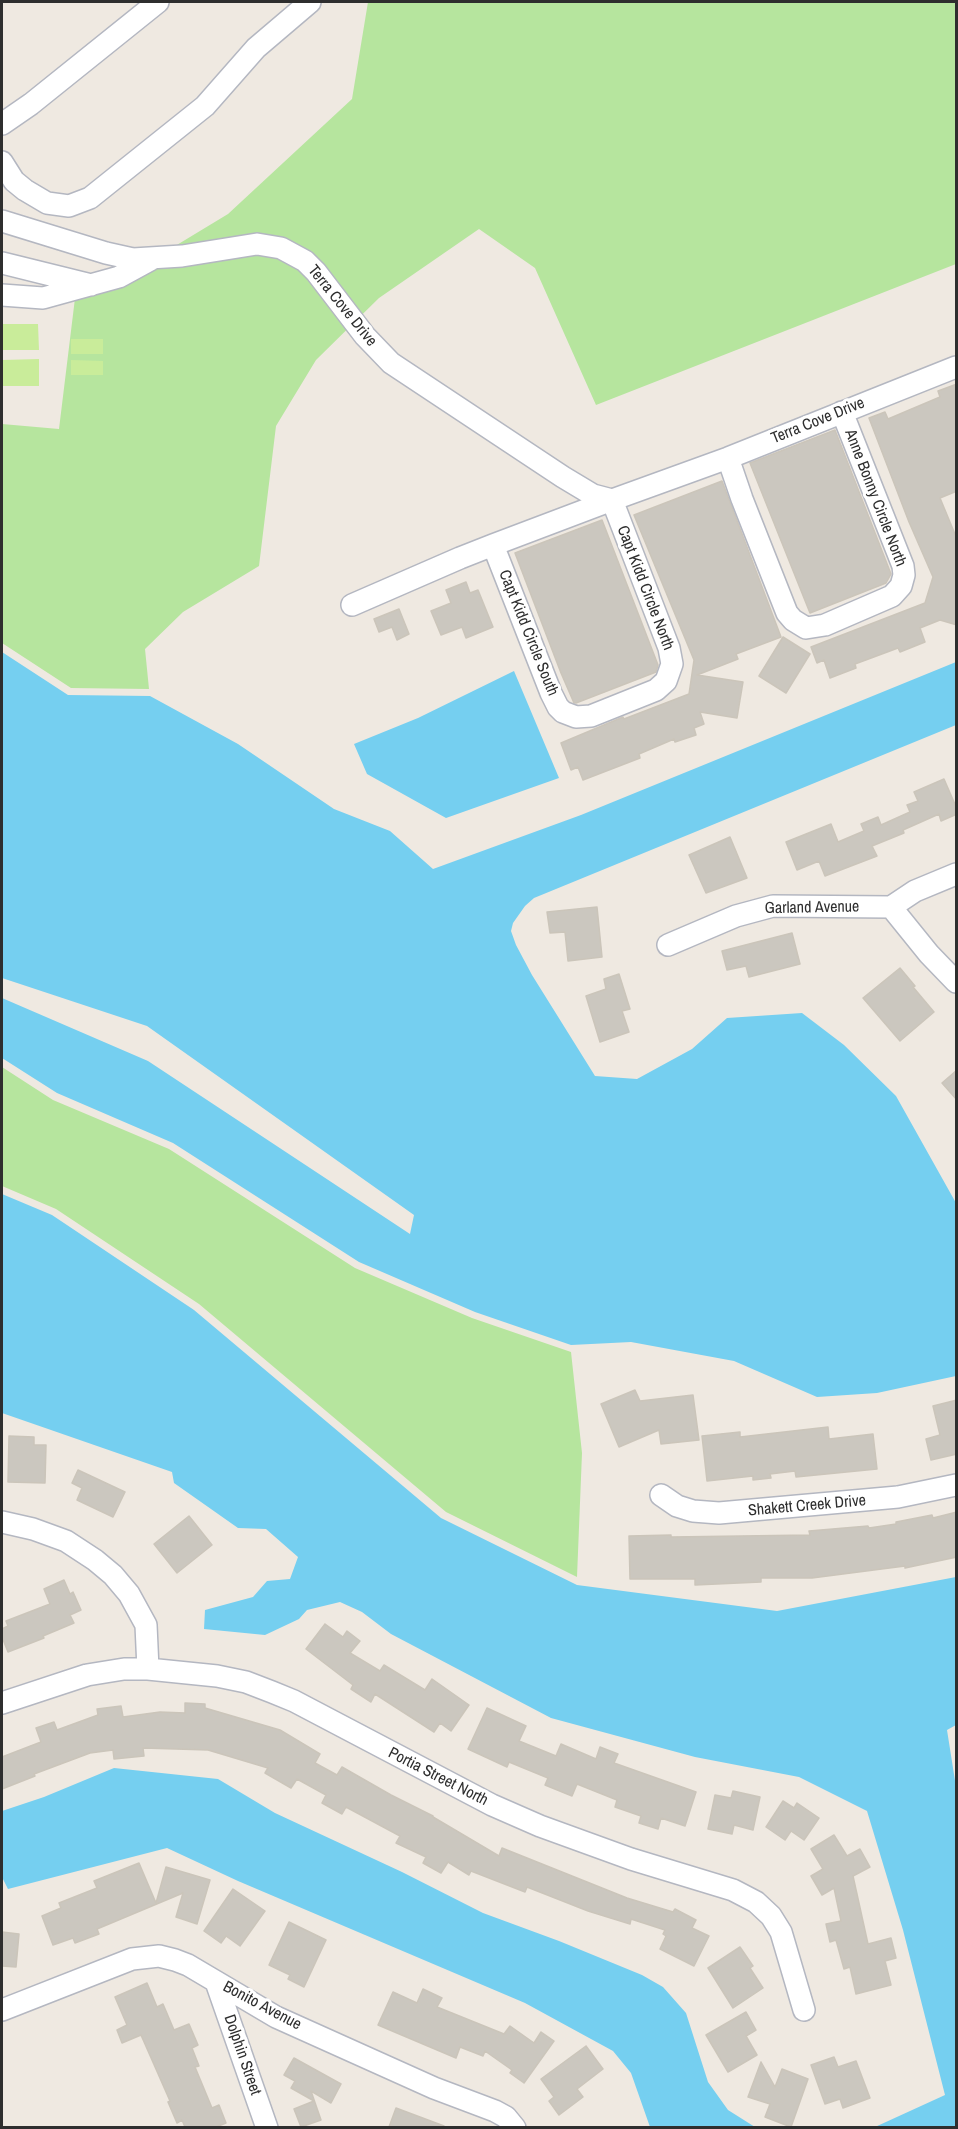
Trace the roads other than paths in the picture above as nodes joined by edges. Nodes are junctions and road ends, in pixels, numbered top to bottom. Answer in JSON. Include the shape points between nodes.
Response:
{"nodes":[{"id":1,"x":158,"y":2,"type":"edge"},
{"id":2,"x":310,"y":2,"type":"edge"},
{"id":3,"x":2,"y":124,"type":"edge"},
{"id":4,"x":2,"y":162,"type":"edge"},
{"id":5,"x":2,"y":221,"type":"edge"},
{"id":6,"x":152,"y":259,"type":"junction"},
{"id":7,"x":2,"y":263,"type":"edge"},
{"id":8,"x":92,"y":285,"type":"junction"},
{"id":9,"x":2,"y":295,"type":"edge"},
{"id":10,"x":957,"y":367,"type":"edge"},
{"id":11,"x":842,"y":412,"type":"junction"},
{"id":12,"x":728,"y":458,"type":"junction"},
{"id":13,"x":612,"y":500,"type":"junction"},
{"id":14,"x":493,"y":545,"type":"junction"},
{"id":15,"x":352,"y":605,"type":"dead end"},
{"id":16,"x":570,"y":715,"type":"joint"},
{"id":17,"x":957,"y":874,"type":"edge"},
{"id":18,"x":891,"y":907,"type":"junction"},
{"id":19,"x":668,"y":945,"type":"dead end"},
{"id":20,"x":957,"y":982,"type":"edge"},
{"id":21,"x":957,"y":1485,"type":"edge"},
{"id":22,"x":661,"y":1495,"type":"dead end"},
{"id":23,"x":2,"y":1522,"type":"edge"},
{"id":24,"x":148,"y":1669,"type":"junction"},
{"id":25,"x":2,"y":1703,"type":"edge"},
{"id":26,"x":216,"y":1982,"type":"junction"},
{"id":27,"x":2,"y":2010,"type":"edge"},
{"id":28,"x":804,"y":2010,"type":"dead end"},
{"id":29,"x":267,"y":2127,"type":"edge"},
{"id":30,"x":514,"y":2127,"type":"edge"}],
"edges":[{"from":1,"to":3,"type":"street"},
{"from":2,"to":4,"type":"street","via":[[256,48],[206,106],[90,198],[69,206],[47,203],[14,181]]},
{"from":5,"to":6,"type":"street","name":"Terra Cove Drive","via":[[106,253]]},
{"from":6,"to":8,"type":"street","via":[[119,277]]},
{"from":6,"to":13,"type":"street","name":"Terra Cove Drive","via":[[257,244],[294,254],[316,272],[391,363],[563,477],[593,495]]},
{"from":7,"to":8,"type":"street"},
{"from":8,"to":9,"type":"street","via":[[43,298]]},
{"from":10,"to":11,"type":"street","name":"Terra Cove Drive"},
{"from":11,"to":12,"type":"street","name":"Terra Cove Drive"},
{"from":11,"to":12,"type":"street","name":"Anne Bonny Circle North","via":[[903,566],[902,586],[892,597],[825,625],[806,628],[787,613]]},
{"from":12,"to":13,"type":"street","name":"Terra Cove Drive"},
{"from":13,"to":14,"type":"street","name":"Terra Cove Drive"},
{"from":13,"to":16,"type":"street","name":"Capt Kidd Circle North","via":[[672,664],[669,676],[656,690],[584,717]]},
{"from":14,"to":15,"type":"street","name":"Terra Cove Drive"},
{"from":14,"to":16,"type":"street","name":"Capt Kidd Circle South","via":[[550,693],[558,707]]},
{"from":17,"to":18,"type":"street","via":[[915,891]]},
{"from":18,"to":19,"type":"street","name":"Garland Avenue","via":[[773,906],[736,916]]},
{"from":18,"to":20,"type":"street"},
{"from":21,"to":22,"type":"street","name":"Shakett Creek Drive","via":[[898,1497],[719,1513],[693,1511]]},
{"from":23,"to":24,"type":"street","via":[[66,1541],[113,1575],[146,1625]]},
{"from":24,"to":25,"type":"street","name":"Portia Street North","via":[[87,1675]]},
{"from":24,"to":28,"type":"street","name":"Portia Street North","via":[[217,1676],[272,1692],[540,1826],[746,1896],[765,1909],[777,1924]]},
{"from":26,"to":27,"type":"street","name":"Bonito Avenue","via":[[175,1960],[146,1956],[117,1963]]},
{"from":26,"to":29,"type":"street","name":"Dolphin Street"},
{"from":26,"to":30,"type":"street","name":"Bonito Avenue","via":[[276,2017],[495,2111]]}]}
